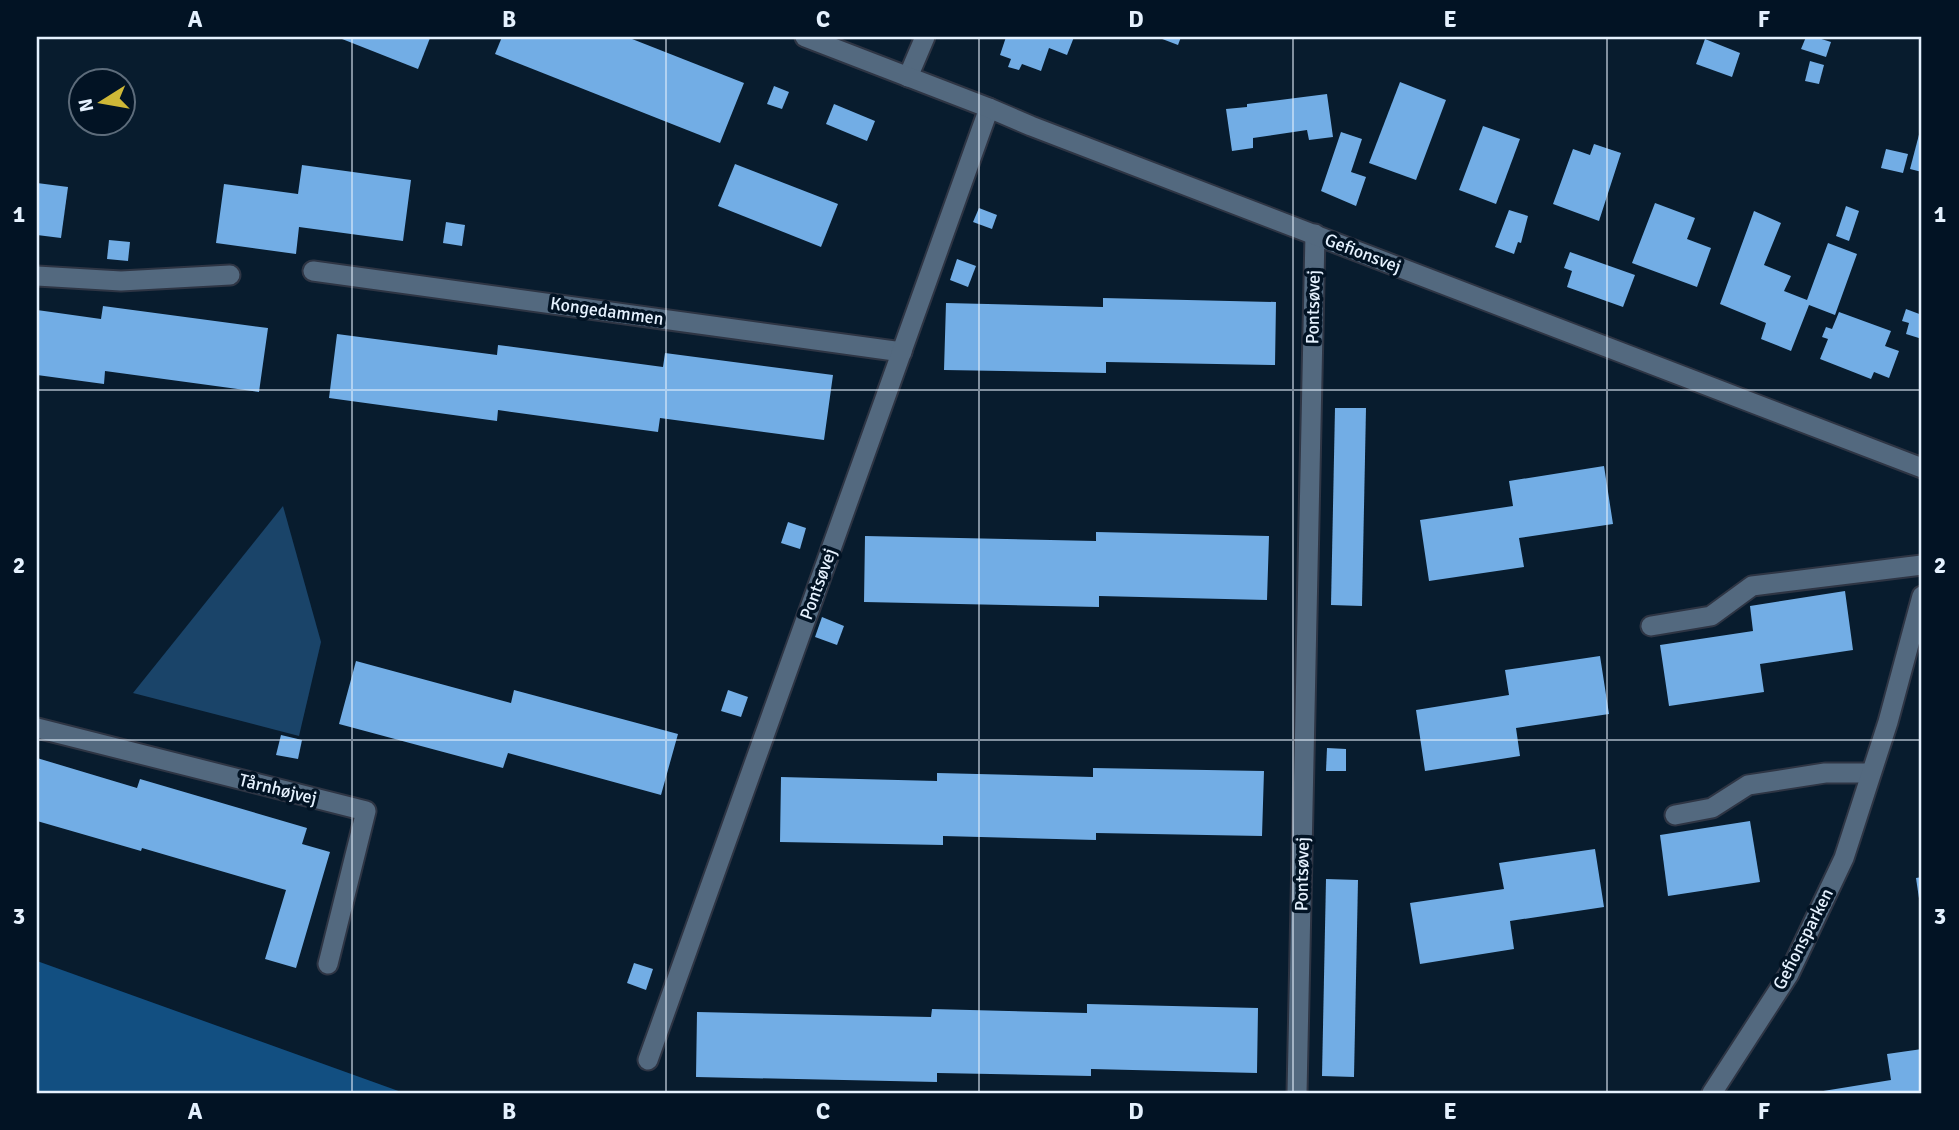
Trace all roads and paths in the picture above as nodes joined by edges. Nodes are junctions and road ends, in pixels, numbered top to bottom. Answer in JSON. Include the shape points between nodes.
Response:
{"nodes":[{"id":1,"x":805,"y":37,"type":"edge"},
{"id":2,"x":925,"y":37,"type":"edge"},
{"id":3,"x":908,"y":77,"type":"junction"},
{"id":4,"x":989,"y":108,"type":"junction"},
{"id":5,"x":1315,"y":234,"type":"junction"},
{"id":6,"x":313,"y":271,"type":"dead end"},
{"id":7,"x":230,"y":275,"type":"dead end"},
{"id":8,"x":37,"y":276,"type":"edge"},
{"id":9,"x":902,"y":352,"type":"junction"},
{"id":10,"x":1922,"y":468,"type":"edge"},
{"id":11,"x":1922,"y":565,"type":"edge"},
{"id":12,"x":1922,"y":596,"type":"edge"},
{"id":13,"x":1651,"y":626,"type":"dead end"},
{"id":14,"x":37,"y":728,"type":"edge"},
{"id":15,"x":1871,"y":773,"type":"junction"},
{"id":16,"x":1675,"y":815,"type":"dead end"},
{"id":17,"x":328,"y":964,"type":"dead end"},
{"id":18,"x":648,"y":1060,"type":"dead end"},
{"id":19,"x":1297,"y":1093,"type":"edge"},
{"id":20,"x":1712,"y":1093,"type":"edge"}],
"edges":[{"from":1,"to":3,"type":"street","name":"Gefionsvej"},
{"from":2,"to":3,"type":"street"},
{"from":3,"to":4,"type":"street","name":"Gefionsvej"},
{"from":4,"to":5,"type":"street","name":"Gefionsvej"},
{"from":4,"to":9,"type":"street","name":"Pontsøvej"},
{"from":5,"to":10,"type":"street","name":"Gefionsvej"},
{"from":5,"to":19,"type":"street","name":"Pontsøvej"},
{"from":6,"to":9,"type":"street","name":"Kongedammen"},
{"from":7,"to":8,"type":"street","via":[[121,281]]},
{"from":9,"to":18,"type":"street","name":"Pontsøvej"},
{"from":11,"to":13,"type":"street","via":[[1752,586],[1710,616]]},
{"from":12,"to":15,"type":"street","name":"Gefionsparken"},
{"from":14,"to":17,"type":"street","name":"Tårnhøjvej","via":[[366,811]]},
{"from":15,"to":16,"type":"street","via":[[1825,773],[1748,785],[1712,808]]},
{"from":15,"to":20,"type":"street","name":"Gefionsparken","via":[[1844,858],[1789,974]]}]}
